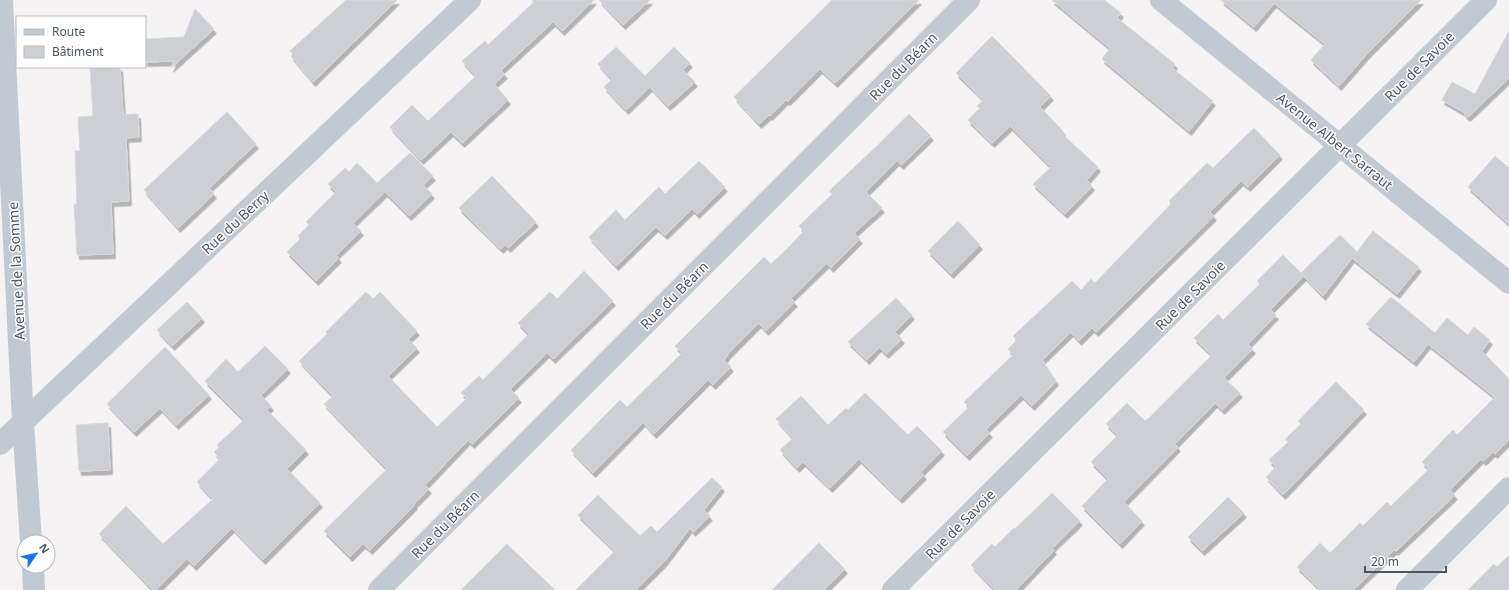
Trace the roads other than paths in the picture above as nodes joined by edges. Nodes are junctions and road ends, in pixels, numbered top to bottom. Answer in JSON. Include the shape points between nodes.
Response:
{"nodes":[{"id":1,"x":2,"y":0,"type":"edge"},
{"id":2,"x":470,"y":0,"type":"edge"},
{"id":3,"x":970,"y":0,"type":"edge"},
{"id":4,"x":1161,"y":0,"type":"edge"},
{"id":5,"x":1486,"y":0,"type":"edge"},
{"id":6,"x":1340,"y":146,"type":"junction"},
{"id":7,"x":1509,"y":283,"type":"edge"},
{"id":8,"x":23,"y":422,"type":"junction"},
{"id":9,"x":0,"y":444,"type":"edge"},
{"id":10,"x":1509,"y":488,"type":"edge"},
{"id":11,"x":30,"y":534,"type":"edge"},
{"id":12,"x":33,"y":574,"type":"edge"},
{"id":13,"x":34,"y":590,"type":"edge"},
{"id":14,"x":379,"y":590,"type":"edge"},
{"id":15,"x":893,"y":590,"type":"edge"},
{"id":16,"x":1407,"y":590,"type":"edge"}],
"edges":[{"from":1,"to":8,"type":"street","name":"Avenue de la Somme"},
{"from":2,"to":8,"type":"street","name":"Rue du Berry"},
{"from":3,"to":14,"type":"street","name":"Rue du Béarn"},
{"from":4,"to":6,"type":"street","name":"Avenue Albert Sarraut"},
{"from":5,"to":6,"type":"street","name":"Rue de Savoie"},
{"from":6,"to":7,"type":"street","name":"Avenue Albert Sarraut"},
{"from":6,"to":15,"type":"street","name":"Rue de Savoie"},
{"from":8,"to":9,"type":"street","name":"Rue du Berry"},
{"from":8,"to":11,"type":"street","name":"Avenue de la Somme"},
{"from":10,"to":16,"type":"street"},
{"from":12,"to":13,"type":"street"}]}
